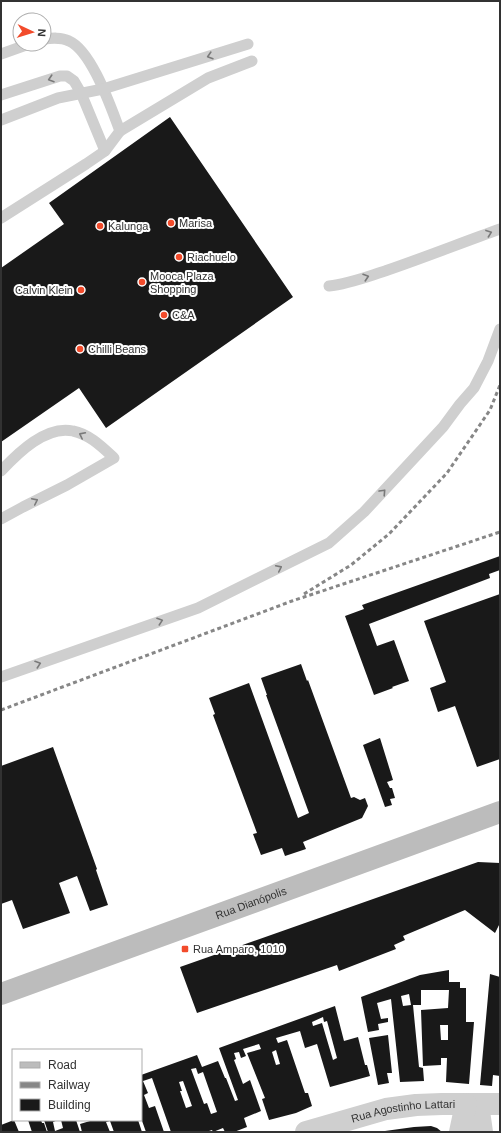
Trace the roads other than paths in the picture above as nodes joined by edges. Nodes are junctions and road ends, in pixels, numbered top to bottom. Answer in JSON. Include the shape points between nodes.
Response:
{"nodes":[{"id":1,"x":52,"y":39,"type":"edge"},
{"id":2,"x":248,"y":44,"type":"dead end"},
{"id":3,"x":12,"y":50,"type":"edge"},
{"id":4,"x":1,"y":54,"type":"edge"},
{"id":5,"x":252,"y":61,"type":"dead end"},
{"id":6,"x":103,"y":89,"type":"junction"},
{"id":7,"x":81,"y":94,"type":"junction"},
{"id":8,"x":1,"y":95,"type":"edge"},
{"id":9,"x":1,"y":120,"type":"edge"},
{"id":10,"x":120,"y":132,"type":"junction"},
{"id":11,"x":105,"y":151,"type":"junction"},
{"id":12,"x":1,"y":218,"type":"edge"},
{"id":13,"x":500,"y":229,"type":"edge"},
{"id":14,"x":329,"y":286,"type":"dead end"},
{"id":15,"x":500,"y":329,"type":"edge"},
{"id":16,"x":1,"y":471,"type":"edge"},
{"id":17,"x":1,"y":519,"type":"edge"},
{"id":18,"x":1,"y":677,"type":"edge"},
{"id":19,"x":500,"y":812,"type":"edge"},
{"id":20,"x":472,"y":822,"type":"junction"},
{"id":21,"x":500,"y":830,"type":"edge"},
{"id":22,"x":1,"y":994,"type":"edge"},
{"id":23,"x":472,"y":1104,"type":"junction"},
{"id":24,"x":500,"y":1104,"type":"edge"},
{"id":25,"x":306,"y":1132,"type":"edge"},
{"id":26,"x":460,"y":1132,"type":"edge"},
{"id":27,"x":482,"y":1132,"type":"edge"}],
"edges":[{"from":1,"to":6,"type":"lane","via":[[70,41],[78,47],[86,56]]},
{"from":2,"to":6,"type":"lane","one_way":true},
{"from":3,"to":4,"type":"lane"},
{"from":5,"to":10,"type":"lane","via":[[208,78]]},
{"from":6,"to":7,"type":"lane"},
{"from":6,"to":10,"type":"lane"},
{"from":7,"to":8,"type":"lane","one_way":true,"via":[[74,81],[67,76],[60,76]]},
{"from":7,"to":9,"type":"lane","via":[[58,98]]},
{"from":7,"to":11,"type":"lane"},
{"from":10,"to":11,"type":"lane"},
{"from":11,"to":12,"type":"lane"},
{"from":14,"to":13,"type":"lane","one_way":true,"via":[[341,285],[382,272]]},
{"from":18,"to":15,"type":"lane","one_way":true,"via":[[198,608],[329,543],[364,512],[443,427],[474,388]]},
{"from":17,"to":16,"type":"lane","one_way":true,"via":[[114,458],[101,446],[75,431],[52,431],[27,446]]},
{"from":19,"to":20,"type":"street","name":"Rua Dianópolis"},
{"from":20,"to":21,"type":"street"},
{"from":20,"to":22,"type":"street","name":"Rua Dianópolis"},
{"from":23,"to":24,"type":"street","name":"Rua Agostinho Lattari"},
{"from":23,"to":25,"type":"street","name":"Rua Agostinho Lattari","via":[[416,1105],[386,1109]]},
{"from":23,"to":26,"type":"street"},
{"from":23,"to":27,"type":"street"}]}
